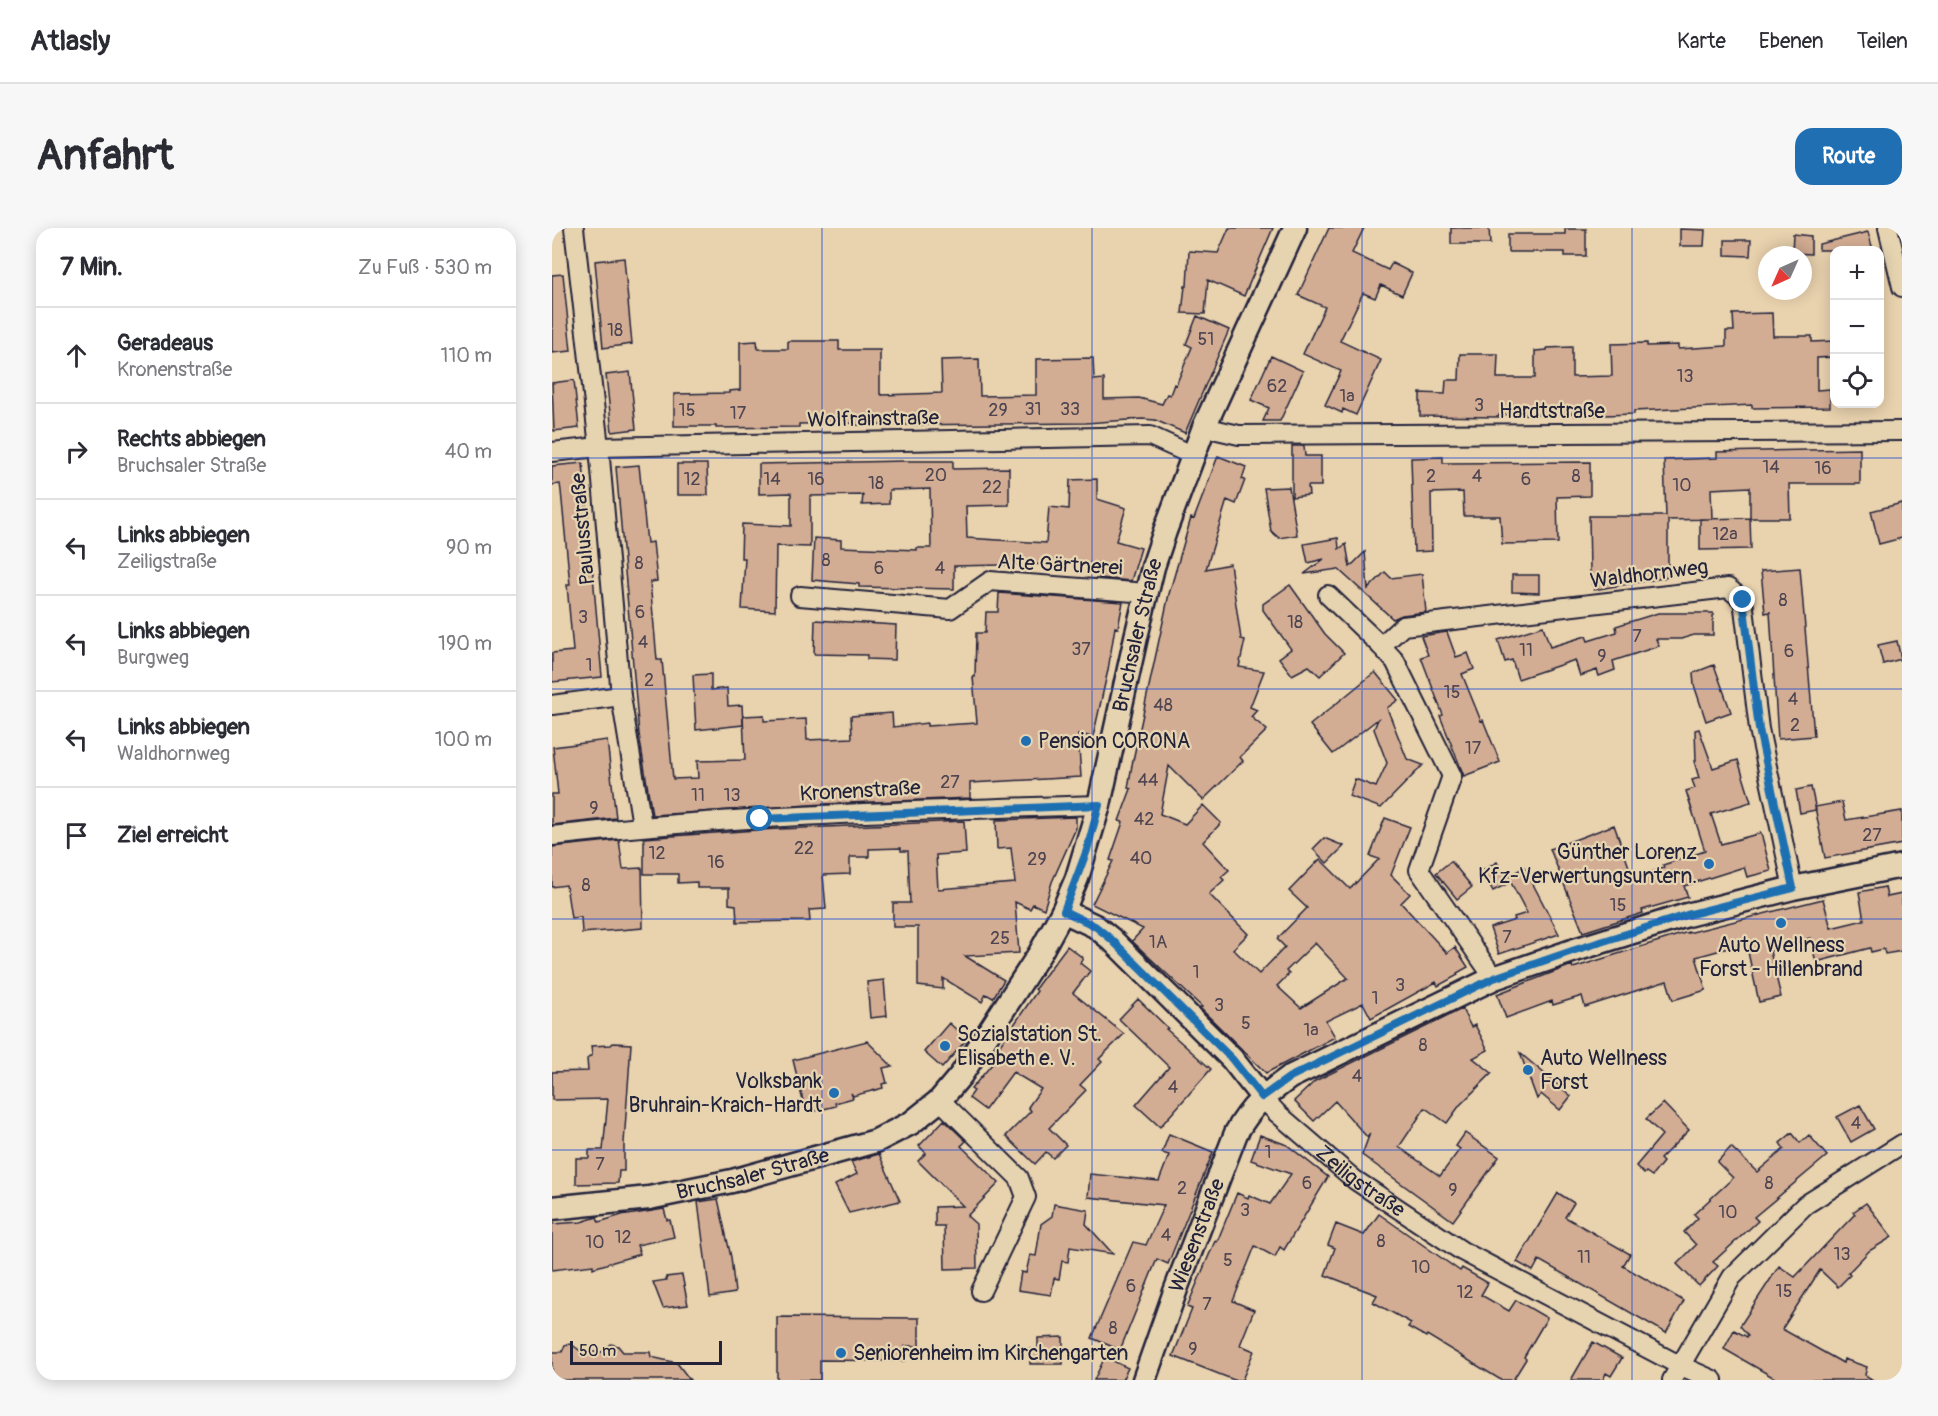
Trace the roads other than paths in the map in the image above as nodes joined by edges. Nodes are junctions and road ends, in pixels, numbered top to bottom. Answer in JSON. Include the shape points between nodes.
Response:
{"nodes":[{"id":1,"x":574,"y":228,"type":"edge"},
{"id":2,"x":1295,"y":228,"type":"edge"},
{"id":3,"x":1888,"y":228,"type":"edge"},
{"id":4,"x":1902,"y":287,"type":"edge"},
{"id":5,"x":1204,"y":427,"type":"junction"},
{"id":6,"x":1902,"y":431,"type":"edge"},
{"id":7,"x":599,"y":447,"type":"junction"},
{"id":8,"x":552,"y":452,"type":"edge"},
{"id":9,"x":1192,"y":455,"type":"junction"},
{"id":10,"x":1147,"y":593,"type":"junction"},
{"id":11,"x":1328,"y":595,"type":"dead end"},
{"id":12,"x":800,"y":596,"type":"dead end"},
{"id":13,"x":1381,"y":646,"type":"junction"},
{"id":14,"x":621,"y":696,"type":"junction"},
{"id":15,"x":552,"y":705,"type":"edge"},
{"id":16,"x":1099,"y":805,"type":"junction"},
{"id":17,"x":642,"y":825,"type":"junction"},
{"id":18,"x":552,"y":836,"type":"edge"},
{"id":19,"x":1902,"y":866,"type":"edge"},
{"id":20,"x":1793,"y":888,"type":"junction"},
{"id":21,"x":1064,"y":911,"type":"junction"},
{"id":22,"x":1494,"y":978,"type":"junction"},
{"id":23,"x":1262,"y":1097,"type":"junction"},
{"id":24,"x":940,"y":1100,"type":"junction"},
{"id":25,"x":1902,"y":1144,"type":"edge"},
{"id":26,"x":552,"y":1208,"type":"edge"},
{"id":27,"x":981,"y":1291,"type":"dead end"},
{"id":28,"x":1676,"y":1373,"type":"edge"},
{"id":29,"x":1144,"y":1380,"type":"edge"},
{"id":30,"x":1713,"y":1380,"type":"edge"}],
"edges":[{"from":1,"to":7,"type":"street","name":"Paulusstraße"},
{"from":2,"to":5,"type":"street","name":"Bruchsaler Straße"},
{"from":3,"to":4,"type":"street"},
{"from":5,"to":6,"type":"street","name":"Hardtstraße","via":[[1239,435]]},
{"from":5,"to":9,"type":"street","name":"Bruchsaler Straße"},
{"from":7,"to":8,"type":"street","name":"Wolfrainstraße"},
{"from":7,"to":9,"type":"street","name":"Wolfrainstraße","via":[[1150,436]]},
{"from":7,"to":14,"type":"street","name":"Paulusstraße"},
{"from":9,"to":10,"type":"street","name":"Bruchsaler Straße"},
{"from":10,"to":12,"type":"street","name":"Alte Gärtnerei","via":[[990,581],[950,609]]},
{"from":10,"to":16,"type":"street","name":"Bruchsaler Straße"},
{"from":11,"to":13,"type":"street"},
{"from":13,"to":20,"type":"street","name":"Waldhornweg","via":[[1403,626],[1728,588],[1743,600],[1759,729]]},
{"from":13,"to":22,"type":"street","via":[[1395,661],[1452,776],[1419,870]]},
{"from":14,"to":15,"type":"street"},
{"from":14,"to":17,"type":"street","name":"Paulusstraße"},
{"from":16,"to":17,"type":"street","name":"Kronenstraße"},
{"from":16,"to":21,"type":"street","name":"Bruchsaler Straße"},
{"from":17,"to":18,"type":"street","name":"Kronenstraße"},
{"from":19,"to":20,"type":"street","name":"Wiesenstraße"},
{"from":20,"to":22,"type":"street","name":"Wiesenstraße","via":[[1687,915]]},
{"from":21,"to":23,"type":"street","name":"Zeiligstraße","via":[[1111,939],[1232,1059]]},
{"from":21,"to":24,"type":"street","name":"Bruchsaler Straße","via":[[961,1075]]},
{"from":22,"to":23,"type":"street","name":"Wiesenstraße","via":[[1290,1077]]},
{"from":23,"to":28,"type":"street","name":"Zeiligstraße","via":[[1355,1180],[1462,1251]]},
{"from":23,"to":29,"type":"street","name":"Wiesenstraße","via":[[1236,1132]]},
{"from":24,"to":26,"type":"street","name":"Bruchsaler Straße","via":[[911,1123],[876,1141],[809,1161],[649,1198]]},
{"from":24,"to":27,"type":"street","via":[[1019,1178],[1026,1197]]},
{"from":25,"to":28,"type":"street","via":[[1805,1205],[1732,1277]]},
{"from":28,"to":30,"type":"street","name":"Zeiligstraße"}]}
